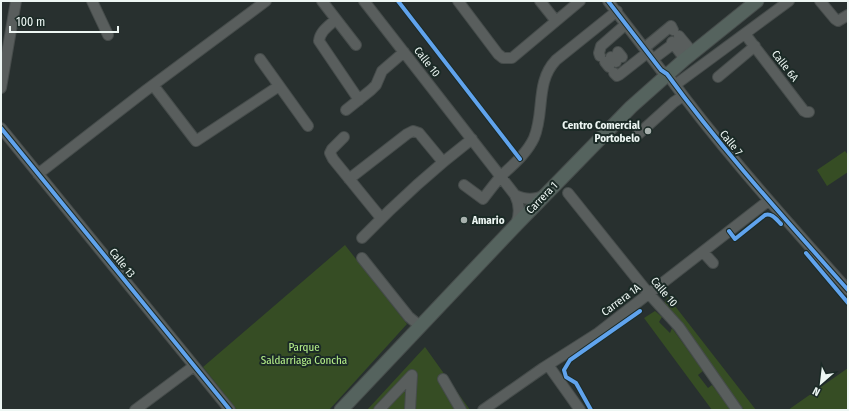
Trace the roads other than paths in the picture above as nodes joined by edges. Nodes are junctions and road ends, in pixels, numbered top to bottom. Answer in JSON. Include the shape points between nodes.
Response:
{"nodes":[{"id":1,"x":16,"y":1,"type":"edge"},
{"id":2,"x":92,"y":1,"type":"edge"},
{"id":3,"x":266,"y":1,"type":"edge"},
{"id":4,"x":322,"y":1,"type":"edge"},
{"id":5,"x":364,"y":1,"type":"edge"},
{"id":6,"x":458,"y":1,"type":"edge"},
{"id":7,"x":540,"y":1,"type":"edge"},
{"id":8,"x":580,"y":1,"type":"edge"},
{"id":9,"x":608,"y":1,"type":"edge"},
{"id":10,"x":756,"y":1,"type":"edge"},
{"id":11,"x":789,"y":1,"type":"edge"},
{"id":12,"x":820,"y":1,"type":"edge"},
{"id":13,"x":617,"y":11,"type":"junction"},
{"id":14,"x":848,"y":15,"type":"edge"},
{"id":15,"x":336,"y":19,"type":"junction"},
{"id":16,"x":556,"y":21,"type":"junction"},
{"id":17,"x":625,"y":25,"type":"junction"},
{"id":18,"x":745,"y":34,"type":"junction"},
{"id":19,"x":108,"y":35,"type":"dead end"},
{"id":20,"x":671,"y":36,"type":"junction"},
{"id":21,"x":356,"y":45,"type":"dead end"},
{"id":22,"x":649,"y":46,"type":"junction"},
{"id":23,"x":754,"y":46,"type":"junction"},
{"id":24,"x":404,"y":52,"type":"junction"},
{"id":25,"x":659,"y":55,"type":"junction"},
{"id":26,"x":689,"y":56,"type":"junction"},
{"id":27,"x":260,"y":59,"type":"dead end"},
{"id":28,"x":668,"y":74,"type":"junction"},
{"id":29,"x":718,"y":77,"type":"dead end"},
{"id":30,"x":153,"y":85,"type":"junction"},
{"id":31,"x":675,"y":85,"type":"junction"},
{"id":32,"x":279,"y":86,"type":"junction"},
{"id":33,"x":1,"y":88,"type":"edge"},
{"id":34,"x":683,"y":96,"type":"junction"},
{"id":35,"x":359,"y":100,"type":"junction"},
{"id":36,"x":346,"y":110,"type":"dead end"},
{"id":37,"x":808,"y":112,"type":"dead end"},
{"id":38,"x":308,"y":126,"type":"dead end"},
{"id":39,"x":1,"y":128,"type":"edge"},
{"id":40,"x":344,"y":137,"type":"dead end"},
{"id":41,"x":634,"y":138,"type":"dead end"},
{"id":42,"x":472,"y":139,"type":"junction"},
{"id":43,"x":443,"y":162,"type":"junction"},
{"id":44,"x":38,"y":174,"type":"junction"},
{"id":45,"x":502,"y":176,"type":"junction"},
{"id":46,"x":349,"y":178,"type":"junction"},
{"id":47,"x":464,"y":185,"type":"dead end"},
{"id":48,"x":568,"y":193,"type":"dead end"},
{"id":49,"x":515,"y":195,"type":"junction"},
{"id":50,"x":545,"y":195,"type":"junction"},
{"id":51,"x":768,"y":201,"type":"junction"},
{"id":52,"x":381,"y":218,"type":"junction"},
{"id":53,"x":516,"y":225,"type":"junction"},
{"id":54,"x":362,"y":238,"type":"dead end"},
{"id":55,"x":703,"y":252,"type":"junction"},
{"id":56,"x":362,"y":258,"type":"dead end"},
{"id":57,"x":713,"y":263,"type":"dead end"},
{"id":58,"x":848,"y":290,"type":"edge"},
{"id":59,"x":649,"y":294,"type":"junction"},
{"id":60,"x":420,"y":326,"type":"junction"},
{"id":61,"x":194,"y":366,"type":"junction"},
{"id":62,"x":544,"y":366,"type":"junction"},
{"id":63,"x":443,"y":379,"type":"dead end"},
{"id":64,"x":575,"y":407,"type":"edge"},
{"id":65,"x":135,"y":410,"type":"edge"},
{"id":66,"x":230,"y":410,"type":"edge"},
{"id":67,"x":341,"y":410,"type":"edge"},
{"id":68,"x":379,"y":410,"type":"edge"},
{"id":69,"x":410,"y":410,"type":"edge"},
{"id":70,"x":461,"y":410,"type":"edge"},
{"id":71,"x":483,"y":410,"type":"edge"},
{"id":72,"x":737,"y":410,"type":"edge"}],
"edges":[{"from":1,"to":33,"type":"street"},
{"from":2,"to":19,"type":"street"},
{"from":3,"to":30,"type":"street"},
{"from":4,"to":15,"type":"street"},
{"from":5,"to":24,"type":"street","name":"Calle 10"},
{"from":6,"to":16,"type":"street","via":[[503,58],[512,58]]},
{"from":7,"to":16,"type":"street"},
{"from":8,"to":16,"type":"street"},
{"from":9,"to":13,"type":"street","name":"Calle 7"},
{"from":10,"to":26,"type":"main road","name":"Carrera 1"},
{"from":11,"to":18,"type":"street"},
{"from":12,"to":14,"type":"street","via":[[835,19]]},
{"from":13,"to":17,"type":"street","name":"Calle 7"},
{"from":13,"to":22,"type":"street","name":"Calle 7","via":[[625,15]]},
{"from":13,"to":45,"type":"street","via":[[556,60],[548,70],[543,82],[535,137],[526,151]]},
{"from":15,"to":21,"type":"street"},
{"from":15,"to":35,"type":"street","via":[[322,31],[319,42]]},
{"from":17,"to":22,"type":"street","name":"Calle 7"},
{"from":17,"to":22,"type":"street","via":[[614,59]]},
{"from":18,"to":23,"type":"street","name":"Calle 6A"},
{"from":18,"to":31,"type":"street"},
{"from":20,"to":22,"type":"street"},
{"from":20,"to":25,"type":"street"},
{"from":20,"to":26,"type":"street"},
{"from":22,"to":25,"type":"street","name":"Calle 7"},
{"from":22,"to":28,"type":"street","name":"Calle 7","via":[[661,70]]},
{"from":23,"to":29,"type":"street"},
{"from":23,"to":37,"type":"street","name":"Calle 6A"},
{"from":24,"to":35,"type":"street","via":[[382,71],[376,86]]},
{"from":24,"to":42,"type":"street","name":"Calle 10"},
{"from":25,"to":28,"type":"street","name":"Calle 7"},
{"from":26,"to":28,"type":"main road","name":"Carrera 1"},
{"from":27,"to":32,"type":"street"},
{"from":28,"to":31,"type":"street","name":"Calle 7"},
{"from":28,"to":50,"type":"main road","name":"Carrera 1","via":[[631,107]]},
{"from":30,"to":32,"type":"street","via":[[196,141]]},
{"from":30,"to":44,"type":"street"},
{"from":31,"to":34,"type":"street","name":"Calle 7"},
{"from":32,"to":38,"type":"street"},
{"from":34,"to":41,"type":"street"},
{"from":34,"to":51,"type":"street","name":"Calle 7","via":[[730,162],[764,189]]},
{"from":35,"to":36,"type":"street"},
{"from":39,"to":44,"type":"street","name":"Calle 13"},
{"from":40,"to":46,"type":"street","via":[[330,154]]},
{"from":42,"to":43,"type":"street"},
{"from":42,"to":45,"type":"street","name":"Calle 10"},
{"from":43,"to":46,"type":"street","via":[[419,133],[413,131]]},
{"from":43,"to":52,"type":"street"},
{"from":44,"to":61,"type":"street","name":"Calle 13"},
{"from":45,"to":47,"type":"street","via":[[483,199]]},
{"from":45,"to":49,"type":"street","name":"Calle 10"},
{"from":46,"to":52,"type":"street"},
{"from":48,"to":59,"type":"street","name":"Calle 10","via":[[600,240],[620,251]]},
{"from":49,"to":50,"type":"street","via":[[530,199]]},
{"from":49,"to":53,"type":"street","via":[[519,213]]},
{"from":50,"to":53,"type":"main road","name":"Carrera 1"},
{"from":51,"to":55,"type":"street","name":"Carrera 1A"},
{"from":51,"to":58,"type":"street","name":"Calle 7","via":[[833,270]]},
{"from":52,"to":54,"type":"street"},
{"from":53,"to":60,"type":"main road","name":"Carrera 1"},
{"from":55,"to":57,"type":"street"},
{"from":55,"to":59,"type":"street","name":"Carrera 1A"},
{"from":56,"to":60,"type":"street","via":[[409,317]]},
{"from":59,"to":62,"type":"street","name":"Carrera 1A","via":[[598,333]]},
{"from":59,"to":72,"type":"street","name":"Calle 10","via":[[679,327]]},
{"from":60,"to":67,"type":"main road","name":"Carrera 1"},
{"from":61,"to":65,"type":"street"},
{"from":61,"to":66,"type":"street","name":"Calle 13"},
{"from":62,"to":64,"type":"street"},
{"from":62,"to":71,"type":"street","name":"Carrera 1A"},
{"from":63,"to":70,"type":"street"},
{"from":68,"to":69,"type":"street","via":[[412,375]]}]}
